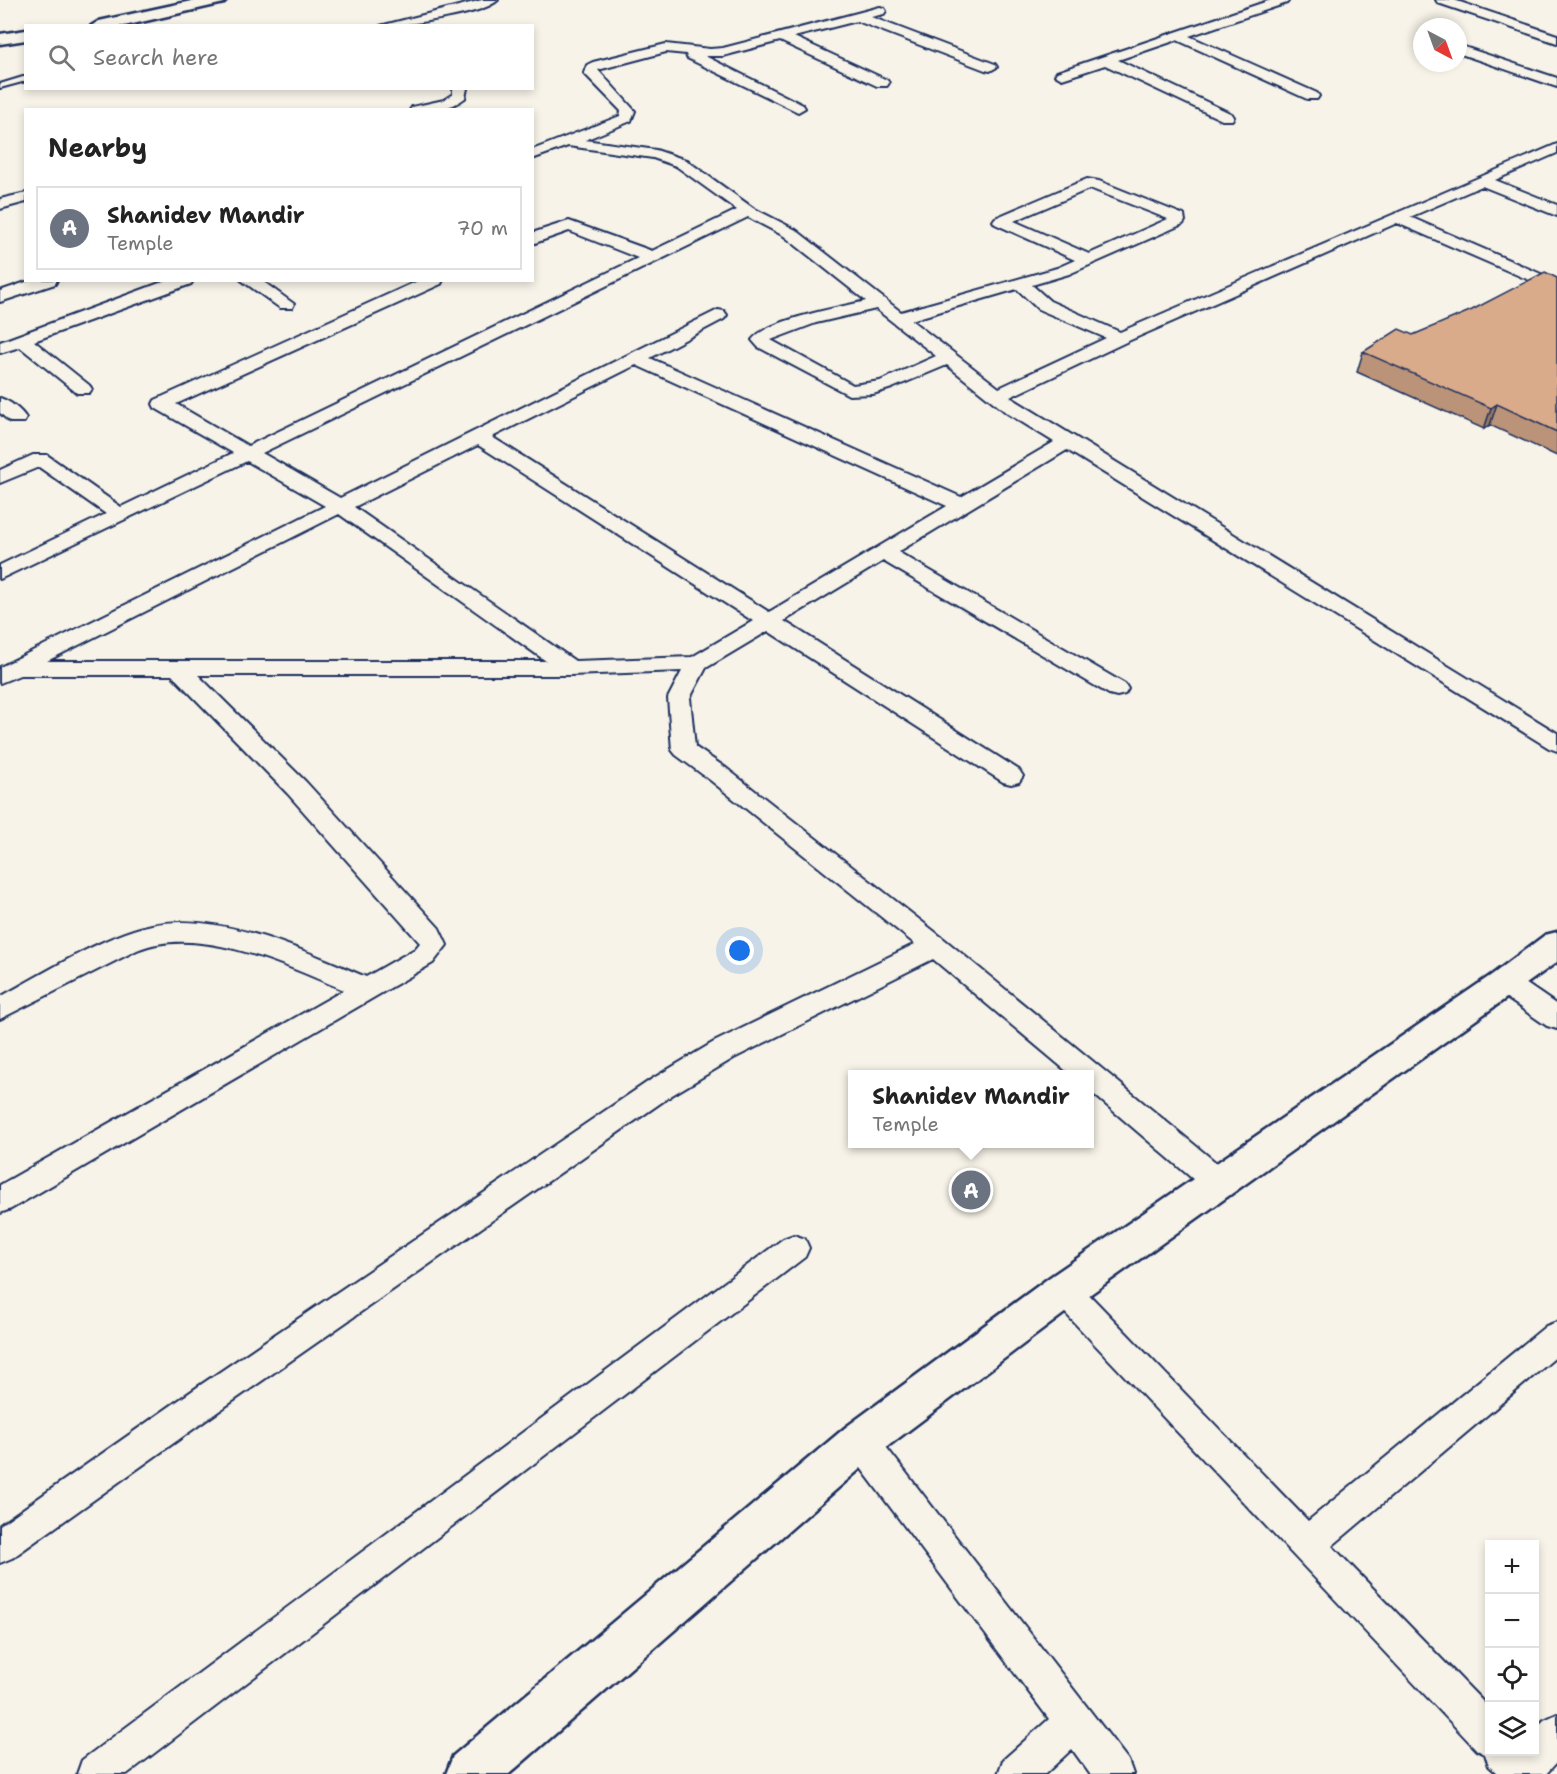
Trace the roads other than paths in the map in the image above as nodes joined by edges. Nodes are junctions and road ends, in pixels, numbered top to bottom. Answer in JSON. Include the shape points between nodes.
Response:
{"nodes":[{"id":1,"x":218,"y":0,"type":"edge"},
{"id":2,"x":492,"y":0,"type":"edge"},
{"id":3,"x":1283,"y":0,"type":"edge"},
{"id":4,"x":1442,"y":0,"type":"edge"},
{"id":5,"x":880,"y":11,"type":"dead end"},
{"id":6,"x":859,"y":17,"type":"junction"},
{"id":7,"x":108,"y":24,"type":"edge"},
{"id":8,"x":389,"y":24,"type":"edge"},
{"id":9,"x":24,"y":36,"type":"edge"},
{"id":10,"x":1178,"y":36,"type":"junction"},
{"id":11,"x":782,"y":37,"type":"junction"},
{"id":12,"x":0,"y":39,"type":"edge"},
{"id":13,"x":1557,"y":39,"type":"edge"},
{"id":14,"x":678,"y":48,"type":"junction"},
{"id":15,"x":1467,"y":52,"type":"edge"},
{"id":16,"x":1106,"y":60,"type":"junction"},
{"id":17,"x":990,"y":67,"type":"dead end"},
{"id":18,"x":1062,"y":75,"type":"dead end"},
{"id":19,"x":24,"y":80,"type":"edge"},
{"id":20,"x":882,"y":83,"type":"dead end"},
{"id":21,"x":1557,"y":83,"type":"edge"},
{"id":22,"x":0,"y":86,"type":"edge"},
{"id":23,"x":460,"y":90,"type":"edge"},
{"id":24,"x":1312,"y":96,"type":"dead end"},
{"id":25,"x":426,"y":108,"type":"edge"},
{"id":26,"x":798,"y":108,"type":"dead end"},
{"id":27,"x":1227,"y":117,"type":"dead end"},
{"id":28,"x":568,"y":142,"type":"junction"},
{"id":29,"x":534,"y":153,"type":"edge"},
{"id":30,"x":1553,"y":153,"type":"edge"},
{"id":31,"x":1480,"y":180,"type":"junction"},
{"id":32,"x":24,"y":198,"type":"edge"},
{"id":33,"x":0,"y":204,"type":"edge"},
{"id":34,"x":748,"y":211,"type":"junction"},
{"id":35,"x":1557,"y":211,"type":"edge"},
{"id":36,"x":1396,"y":217,"type":"junction"},
{"id":37,"x":534,"y":238,"type":"edge"},
{"id":38,"x":654,"y":258,"type":"junction"},
{"id":39,"x":1089,"y":260,"type":"junction"},
{"id":40,"x":44,"y":282,"type":"edge"},
{"id":41,"x":180,"y":282,"type":"edge"},
{"id":42,"x":252,"y":282,"type":"edge"},
{"id":43,"x":431,"y":282,"type":"edge"},
{"id":44,"x":1020,"y":283,"type":"junction"},
{"id":45,"x":1555,"y":284,"type":"edge"},
{"id":46,"x":0,"y":297,"type":"edge"},
{"id":47,"x":879,"y":303,"type":"junction"},
{"id":48,"x":286,"y":304,"type":"dead end"},
{"id":49,"x":718,"y":315,"type":"dead end"},
{"id":50,"x":899,"y":318,"type":"junction"},
{"id":51,"x":1120,"y":338,"type":"junction"},
{"id":52,"x":22,"y":340,"type":"junction"},
{"id":53,"x":0,"y":348,"type":"edge"},
{"id":54,"x":949,"y":357,"type":"junction"},
{"id":55,"x":636,"y":358,"type":"junction"},
{"id":56,"x":82,"y":389,"type":"dead end"},
{"id":57,"x":998,"y":396,"type":"junction"},
{"id":58,"x":0,"y":404,"type":"edge"},
{"id":59,"x":17,"y":418,"type":"dead end"},
{"id":60,"x":479,"y":437,"type":"junction"},
{"id":61,"x":1067,"y":442,"type":"junction"},
{"id":62,"x":248,"y":452,"type":"junction"},
{"id":63,"x":0,"y":477,"type":"edge"},
{"id":64,"x":962,"y":505,"type":"junction"},
{"id":65,"x":340,"y":506,"type":"junction"},
{"id":66,"x":120,"y":515,"type":"junction"},
{"id":67,"x":883,"y":552,"type":"junction"},
{"id":68,"x":0,"y":573,"type":"edge"},
{"id":69,"x":768,"y":622,"type":"junction"},
{"id":70,"x":697,"y":664,"type":"junction"},
{"id":71,"x":178,"y":668,"type":"junction"},
{"id":72,"x":570,"y":668,"type":"junction"},
{"id":73,"x":8,"y":672,"type":"edge"},
{"id":74,"x":1117,"y":688,"type":"dead end"},
{"id":75,"x":1557,"y":743,"type":"edge"},
{"id":76,"x":1011,"y":776,"type":"dead end"},
{"id":77,"x":1557,"y":944,"type":"edge"},
{"id":78,"x":935,"y":946,"type":"junction"},
{"id":79,"x":1505,"y":983,"type":"junction"},
{"id":80,"x":366,"y":988,"type":"junction"},
{"id":81,"x":0,"y":1009,"type":"edge"},
{"id":82,"x":1557,"y":1019,"type":"edge"},
{"id":83,"x":1083,"y":1070,"type":"edge"},
{"id":84,"x":1094,"y":1079,"type":"edge"},
{"id":85,"x":1219,"y":1183,"type":"junction"},
{"id":86,"x":0,"y":1200,"type":"edge"},
{"id":87,"x":794,"y":1248,"type":"dead end"},
{"id":88,"x":1064,"y":1290,"type":"junction"},
{"id":89,"x":1557,"y":1336,"type":"edge"},
{"id":90,"x":861,"y":1441,"type":"junction"},
{"id":91,"x":1306,"y":1545,"type":"junction"},
{"id":92,"x":0,"y":1546,"type":"edge"},
{"id":93,"x":1074,"y":1721,"type":"junction"},
{"id":94,"x":1485,"y":1732,"type":"edge"},
{"id":95,"x":1557,"y":1734,"type":"edge"},
{"id":96,"x":1517,"y":1766,"type":"edge"},
{"id":97,"x":96,"y":1774,"type":"edge"},
{"id":98,"x":471,"y":1774,"type":"edge"},
{"id":99,"x":1017,"y":1774,"type":"edge"},
{"id":100,"x":1114,"y":1774,"type":"edge"}],
"edges":[{"from":1,"to":7,"type":"street"},
{"from":2,"to":8,"type":"street"},
{"from":3,"to":10,"type":"street"},
{"from":4,"to":13,"type":"street"},
{"from":5,"to":6,"type":"street"},
{"from":6,"to":11,"type":"street"},
{"from":6,"to":17,"type":"street"},
{"from":9,"to":12,"type":"street"},
{"from":10,"to":16,"type":"street"},
{"from":10,"to":24,"type":"street"},
{"from":11,"to":14,"type":"street","via":[[717,53]]},
{"from":11,"to":20,"type":"street"},
{"from":14,"to":26,"type":"street"},
{"from":14,"to":28,"type":"street","via":[[592,68],[592,75],[628,114],[617,123]]},
{"from":15,"to":21,"type":"street"},
{"from":16,"to":18,"type":"street"},
{"from":16,"to":27,"type":"street"},
{"from":19,"to":22,"type":"lane"},
{"from":23,"to":25,"type":"street","via":[[449,103]]},
{"from":28,"to":29,"type":"street"},
{"from":28,"to":34,"type":"street","via":[[666,156]]},
{"from":30,"to":31,"type":"street"},
{"from":31,"to":35,"type":"street"},
{"from":31,"to":36,"type":"street"},
{"from":32,"to":33,"type":"street"},
{"from":34,"to":38,"type":"street"},
{"from":34,"to":47,"type":"street","via":[[790,233]]},
{"from":36,"to":45,"type":"street"},
{"from":36,"to":51,"type":"street"},
{"from":37,"to":38,"type":"street","via":[[569,226]]},
{"from":38,"to":62,"type":"street"},
{"from":39,"to":39,"type":"street","via":[[1177,221],[1178,218],[1087,184],[1001,221]]},
{"from":39,"to":44,"type":"street"},
{"from":40,"to":46,"type":"street"},
{"from":41,"to":52,"type":"street"},
{"from":42,"to":48,"type":"street"},
{"from":43,"to":62,"type":"street","via":[[162,405]]},
{"from":44,"to":50,"type":"street"},
{"from":44,"to":51,"type":"street","via":[[1044,305]]},
{"from":47,"to":50,"type":"street"},
{"from":47,"to":54,"type":"street","via":[[811,319],[761,340],[857,391],[872,390]]},
{"from":49,"to":55,"type":"street"},
{"from":50,"to":54,"type":"street"},
{"from":51,"to":57,"type":"street"},
{"from":52,"to":53,"type":"street"},
{"from":52,"to":56,"type":"street"},
{"from":54,"to":57,"type":"street"},
{"from":55,"to":60,"type":"street"},
{"from":55,"to":64,"type":"street"},
{"from":57,"to":61,"type":"street"},
{"from":58,"to":59,"type":"street"},
{"from":60,"to":65,"type":"street"},
{"from":60,"to":69,"type":"street"},
{"from":61,"to":64,"type":"street"},
{"from":61,"to":75,"type":"street"},
{"from":62,"to":65,"type":"street"},
{"from":62,"to":66,"type":"street"},
{"from":63,"to":66,"type":"street","via":[[40,459]]},
{"from":64,"to":67,"type":"street"},
{"from":65,"to":72,"type":"street"},
{"from":65,"to":73,"type":"street"},
{"from":66,"to":68,"type":"street"},
{"from":67,"to":69,"type":"street"},
{"from":67,"to":74,"type":"street"},
{"from":69,"to":70,"type":"street"},
{"from":69,"to":76,"type":"street"},
{"from":70,"to":72,"type":"street"},
{"from":70,"to":78,"type":"street","via":[[679,698],[684,750]]},
{"from":71,"to":72,"type":"street"},
{"from":71,"to":73,"type":"street"},
{"from":71,"to":80,"type":"street","via":[[297,788],[430,935],[434,945],[424,956]]},
{"from":77,"to":79,"type":"street"},
{"from":78,"to":83,"type":"street"},
{"from":78,"to":92,"type":"street","via":[[724,1050],[663,1087]]},
{"from":79,"to":82,"type":"street"},
{"from":79,"to":85,"type":"street"},
{"from":80,"to":81,"type":"street","via":[[266,948],[169,931],[126,943]]},
{"from":80,"to":86,"type":"street"},
{"from":84,"to":85,"type":"street"},
{"from":85,"to":88,"type":"street"},
{"from":87,"to":97,"type":"street"},
{"from":88,"to":90,"type":"street"},
{"from":88,"to":91,"type":"street"},
{"from":89,"to":91,"type":"street"},
{"from":90,"to":93,"type":"street"},
{"from":90,"to":98,"type":"street"},
{"from":91,"to":94,"type":"street"},
{"from":93,"to":99,"type":"street"},
{"from":93,"to":100,"type":"street"},
{"from":95,"to":96,"type":"street"}]}
